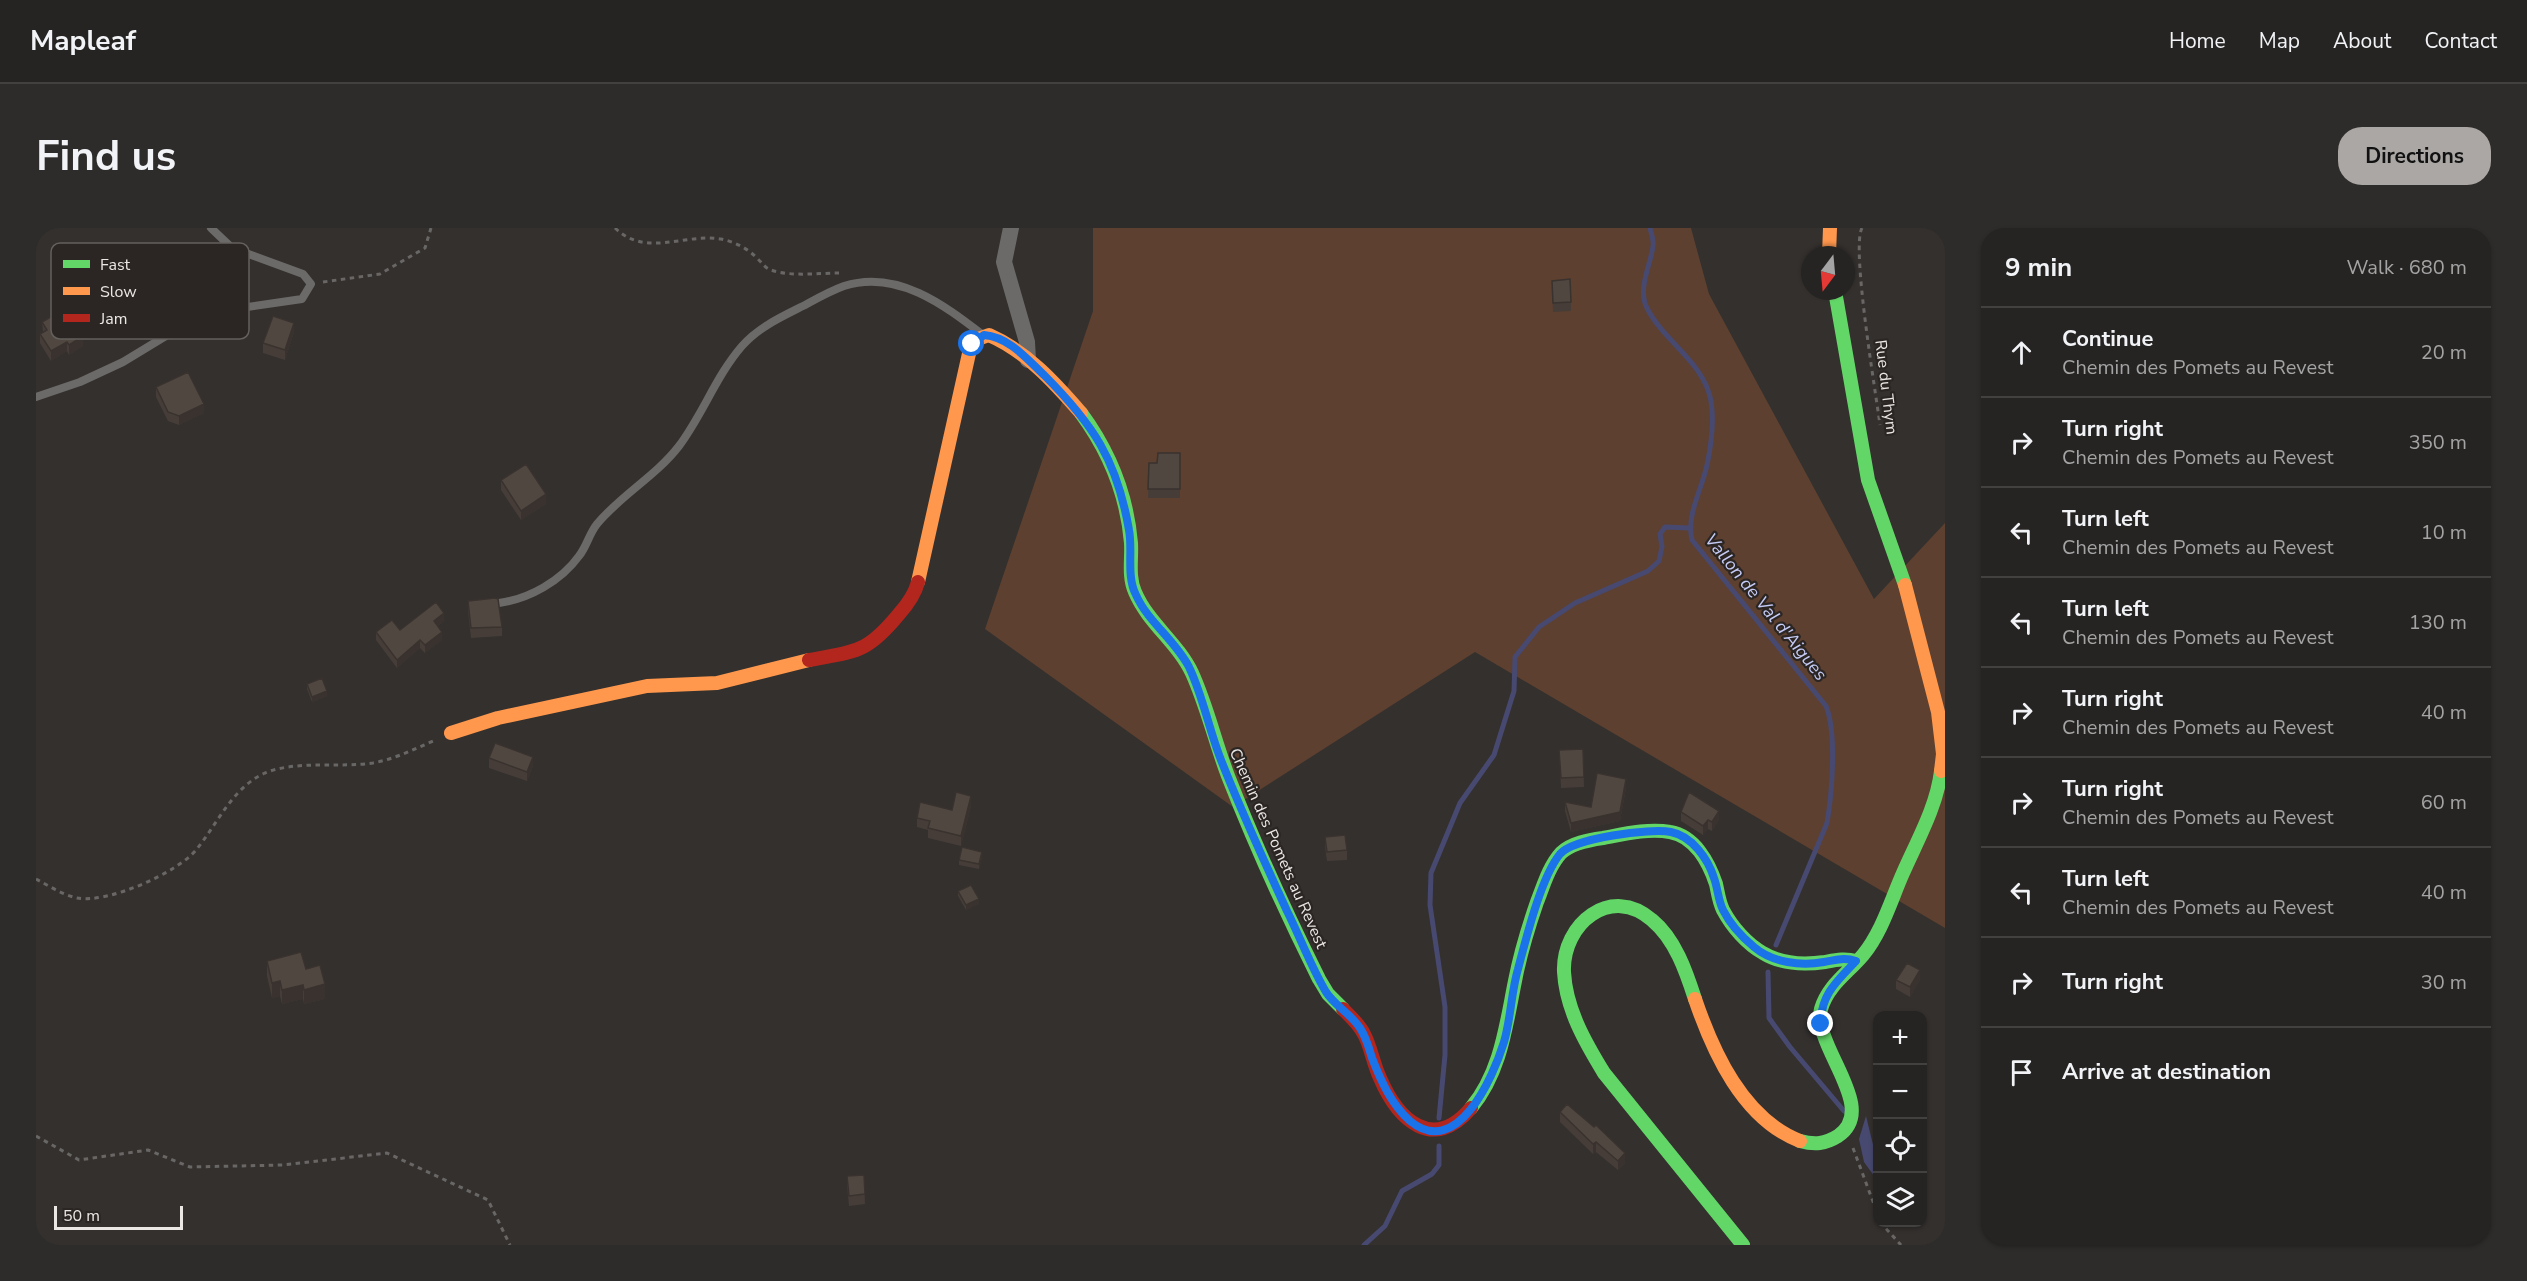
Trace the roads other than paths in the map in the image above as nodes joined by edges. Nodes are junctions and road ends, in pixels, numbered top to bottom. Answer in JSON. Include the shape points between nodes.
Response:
{"nodes":[{"id":1,"x":211,"y":228,"type":"edge"},
{"id":2,"x":1011,"y":228,"type":"edge"},
{"id":3,"x":1830,"y":228,"type":"edge"},
{"id":4,"x":227,"y":243,"type":"edge"},
{"id":5,"x":1828,"y":246,"type":"edge"},
{"id":6,"x":249,"y":254,"type":"edge"},
{"id":7,"x":1837,"y":300,"type":"edge"},
{"id":8,"x":249,"y":307,"type":"edge"},
{"id":9,"x":984,"y":335,"type":"junction"},
{"id":10,"x":162,"y":339,"type":"edge"},
{"id":11,"x":1028,"y":360,"type":"junction"},
{"id":12,"x":36,"y":398,"type":"edge"},
{"id":13,"x":499,"y":603,"type":"edge"},
{"id":14,"x":451,"y":733,"type":"road end"},
{"id":15,"x":1856,"y":961,"type":"junction"},
{"id":16,"x":1743,"y":1245,"type":"edge"}],
"edges":[{"from":1,"to":4,"type":"lane"},
{"from":2,"to":11,"type":"street","via":[[1004,262],[1028,342]]},
{"from":3,"to":5,"type":"street"},
{"from":6,"to":8,"type":"lane","via":[[303,274],[310,284],[302,299]]},
{"from":7,"to":15,"type":"street","via":[[1868,480],[1911,602],[1938,712],[1943,754],[1940,782],[1925,823],[1877,933]]},
{"from":9,"to":11,"type":"street","name":"Chemin des Pomets au Revest","via":[[996,337]]},
{"from":9,"to":13,"type":"lane","via":[[915,290],[879,282],[843,286],[773,320],[758,330],[729,364],[680,445],[598,523],[574,562],[537,591]]},
{"from":9,"to":14,"type":"street","via":[[970,349],[917,586],[908,603],[873,643],[852,652],[717,683],[647,686],[498,718]]},
{"from":10,"to":12,"type":"lane","via":[[123,362]]},
{"from":11,"to":15,"type":"street","name":"Chemin des Pomets au Revest","via":[[1068,400],[1099,440],[1124,507],[1134,592],[1191,670],[1221,759],[1264,864],[1322,985],[1362,1029],[1386,1091],[1413,1123],[1429,1132],[1447,1130],[1463,1119],[1477,1099],[1503,1044],[1516,974],[1543,890],[1562,852],[1573,846],[1637,833],[1677,834],[1692,843],[1704,858],[1725,914],[1759,951],[1790,963],[1845,958]]},
{"from":15,"to":16,"type":"street","via":[[1830,989],[1821,1017],[1825,1038],[1853,1107],[1850,1119],[1844,1130],[1829,1141],[1806,1145],[1778,1128],[1746,1097],[1714,1053],[1679,959],[1662,930],[1645,914],[1626,907],[1597,910],[1580,922],[1567,948],[1564,974],[1575,1016],[1592,1054]]}]}
